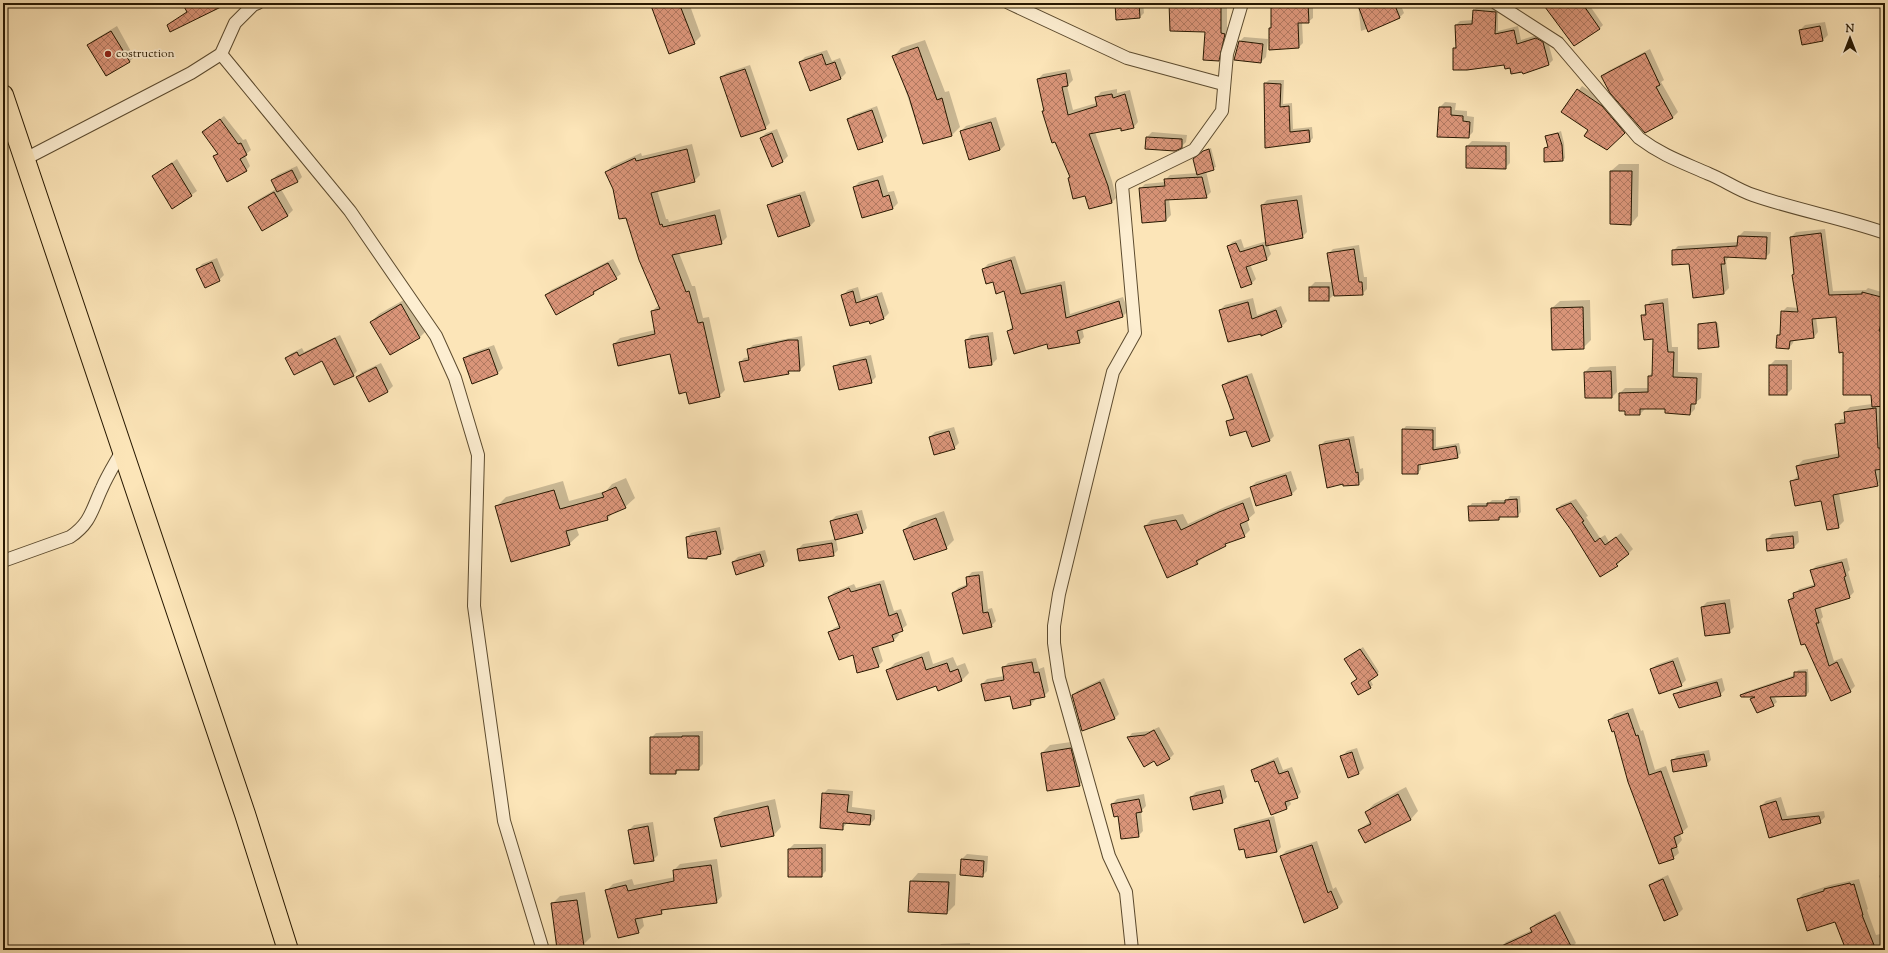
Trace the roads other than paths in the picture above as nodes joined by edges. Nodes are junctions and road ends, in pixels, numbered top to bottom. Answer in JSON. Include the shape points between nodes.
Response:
{"nodes":[{"id":1,"x":251,"y":3,"type":"edge"},
{"id":2,"x":258,"y":3,"type":"edge"},
{"id":3,"x":1009,"y":3,"type":"edge"},
{"id":4,"x":1242,"y":3,"type":"edge"},
{"id":5,"x":1496,"y":3,"type":"edge"},
{"id":6,"x":244,"y":14,"type":"junction"},
{"id":7,"x":221,"y":54,"type":"junction"},
{"id":8,"x":1224,"y":84,"type":"junction"},
{"id":9,"x":3,"y":96,"type":"edge"},
{"id":10,"x":25,"y":159,"type":"junction"},
{"id":11,"x":1885,"y":233,"type":"edge"},
{"id":12,"x":123,"y":449,"type":"junction"},
{"id":13,"x":3,"y":560,"type":"edge"},
{"id":14,"x":288,"y":950,"type":"edge"},
{"id":15,"x":542,"y":950,"type":"edge"},
{"id":16,"x":1132,"y":950,"type":"edge"}],
"edges":[{"from":1,"to":6,"type":"street"},
{"from":2,"to":6,"type":"street"},
{"from":3,"to":8,"type":"street","via":[[1127,58]]},
{"from":4,"to":8,"type":"street","via":[[1227,54]]},
{"from":5,"to":11,"type":"street","via":[[1558,43],[1639,138],[1654,149],[1752,195],[1849,220]]},
{"from":6,"to":7,"type":"street","via":[[235,23]]},
{"from":7,"to":10,"type":"street","via":[[191,73]]},
{"from":7,"to":15,"type":"street","via":[[350,210],[436,336],[455,378],[478,455],[474,606],[504,821]]},
{"from":8,"to":16,"type":"street","via":[[1222,111],[1194,150],[1122,185],[1135,333],[1113,372],[1059,594],[1054,626],[1059,678],[1109,856],[1126,892]]},
{"from":9,"to":10,"type":"main road"},
{"from":10,"to":12,"type":"main road"},
{"from":12,"to":13,"type":"street","via":[[101,489],[87,522],[79,531]]},
{"from":12,"to":14,"type":"main road"}]}
